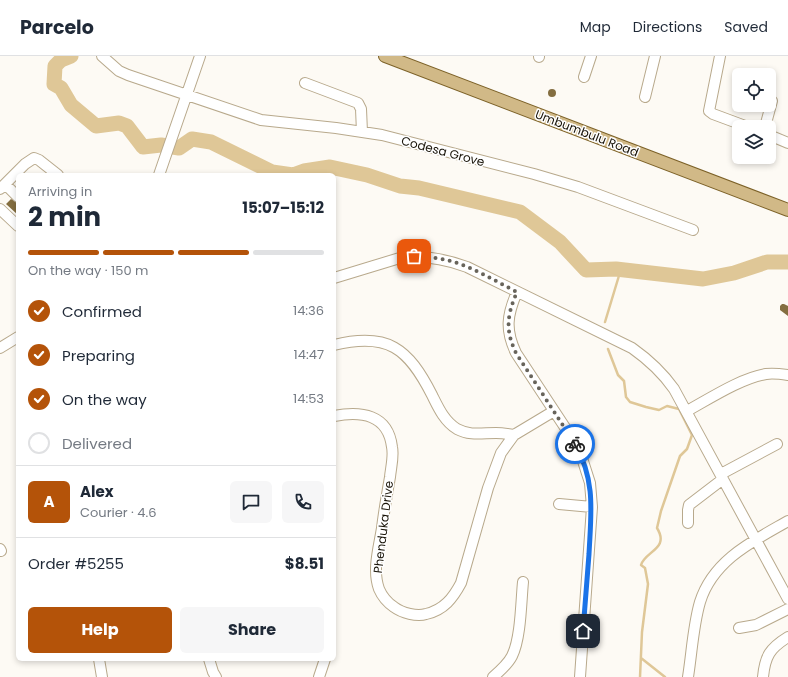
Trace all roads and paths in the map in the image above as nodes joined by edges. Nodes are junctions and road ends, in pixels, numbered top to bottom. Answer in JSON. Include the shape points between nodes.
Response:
{"nodes":[{"id":1,"x":102,"y":56,"type":"edge"},
{"id":2,"x":200,"y":56,"type":"edge"},
{"id":3,"x":386,"y":56,"type":"edge"},
{"id":4,"x":591,"y":56,"type":"edge"},
{"id":5,"x":655,"y":56,"type":"edge"},
{"id":6,"x":720,"y":56,"type":"edge"},
{"id":7,"x":584,"y":78,"type":"dead end"},
{"id":8,"x":305,"y":83,"type":"dead end"},
{"id":9,"x":187,"y":95,"type":"junction"},
{"id":10,"x":645,"y":97,"type":"dead end"},
{"id":11,"x":732,"y":121,"type":"edge"},
{"id":12,"x":362,"y":132,"type":"junction"},
{"id":13,"x":776,"y":138,"type":"edge"},
{"id":14,"x":788,"y":142,"type":"edge"},
{"id":15,"x":18,"y":173,"type":"edge"},
{"id":16,"x":56,"y":173,"type":"edge"},
{"id":17,"x":160,"y":173,"type":"edge"},
{"id":18,"x":14,"y":178,"type":"edge"},
{"id":19,"x":16,"y":188,"type":"edge"},
{"id":20,"x":0,"y":209,"type":"edge"},
{"id":21,"x":788,"y":210,"type":"edge"},
{"id":22,"x":16,"y":224,"type":"edge"},
{"id":23,"x":693,"y":230,"type":"dead end"},
{"id":24,"x":336,"y":277,"type":"edge"},
{"id":25,"x":517,"y":292,"type":"junction"},
{"id":26,"x":16,"y":338,"type":"edge"},
{"id":27,"x":336,"y":344,"type":"edge"},
{"id":28,"x":0,"y":348,"type":"edge"},
{"id":29,"x":788,"y":375,"type":"edge"},
{"id":30,"x":554,"y":411,"type":"junction"},
{"id":31,"x":687,"y":411,"type":"junction"},
{"id":32,"x":336,"y":416,"type":"edge"},
{"id":33,"x":514,"y":435,"type":"junction"},
{"id":34,"x":777,"y":444,"type":"dead end"},
{"id":35,"x":722,"y":476,"type":"junction"},
{"id":36,"x":558,"y":504,"type":"dead end"},
{"id":37,"x":592,"y":507,"type":"junction"},
{"id":38,"x":788,"y":522,"type":"edge"},
{"id":39,"x":688,"y":523,"type":"dead end"},
{"id":40,"x":756,"y":539,"type":"junction"},
{"id":41,"x":523,"y":582,"type":"dead end"},
{"id":42,"x":788,"y":599,"type":"edge"},
{"id":43,"x":788,"y":609,"type":"edge"},
{"id":44,"x":739,"y":628,"type":"dead end"},
{"id":45,"x":788,"y":637,"type":"edge"},
{"id":46,"x":99,"y":661,"type":"edge"},
{"id":47,"x":210,"y":661,"type":"edge"},
{"id":48,"x":324,"y":661,"type":"edge"},
{"id":49,"x":102,"y":677,"type":"edge"},
{"id":50,"x":216,"y":677,"type":"edge"},
{"id":51,"x":319,"y":677,"type":"edge"},
{"id":52,"x":493,"y":677,"type":"edge"},
{"id":53,"x":580,"y":677,"type":"edge"},
{"id":54,"x":688,"y":677,"type":"edge"},
{"id":55,"x":762,"y":677,"type":"edge"}],
"edges":[{"from":1,"to":9,"type":"street","name":"Codesa Grove","via":[[128,75]]},
{"from":2,"to":9,"type":"street"},
{"from":3,"to":21,"type":"main road","name":"Umbumbulu Road"},
{"from":4,"to":7,"type":"street"},
{"from":5,"to":10,"type":"street"},
{"from":6,"to":11,"type":"street","via":[[709,111]]},
{"from":8,"to":12,"type":"street","via":[[358,103],[361,109]]},
{"from":9,"to":12,"type":"street","name":"Codesa Grove","via":[[261,120]]},
{"from":9,"to":17,"type":"street"},
{"from":12,"to":23,"type":"street","name":"Codesa Grove","via":[[398,139],[578,187]]},
{"from":13,"to":14,"type":"street"},
{"from":15,"to":16,"type":"street","via":[[30,160],[36,158]]},
{"from":18,"to":19,"type":"street"},
{"from":20,"to":22,"type":"street"},
{"from":24,"to":25,"type":"street","via":[[403,257],[426,257],[467,267]]},
{"from":25,"to":30,"type":"street","via":[[508,317],[511,342]]},
{"from":25,"to":31,"type":"street","via":[[632,348],[666,377]]},
{"from":26,"to":28,"type":"street"},
{"from":27,"to":33,"type":"street","via":[[360,340],[379,342],[400,350],[414,364],[440,410],[458,430],[471,434]]},
{"from":29,"to":31,"type":"street","via":[[757,376]]},
{"from":30,"to":33,"type":"street","name":"Phenduka Drive"},
{"from":30,"to":37,"type":"street","via":[[582,458],[590,483]]},
{"from":31,"to":35,"type":"street"},
{"from":32,"to":33,"type":"street","name":"Phenduka Drive","via":[[357,413],[372,417],[382,425],[390,437],[391,467],[377,557],[377,580],[379,589],[396,609],[423,615],[446,604],[461,583],[496,465]]},
{"from":34,"to":35,"type":"street"},
{"from":35,"to":39,"type":"street","via":[[689,505]]},
{"from":35,"to":40,"type":"street"},
{"from":36,"to":37,"type":"street"},
{"from":37,"to":53,"type":"street"},
{"from":38,"to":40,"type":"street"},
{"from":40,"to":42,"type":"street"},
{"from":40,"to":54,"type":"street","via":[[728,559],[706,587],[698,610]]},
{"from":41,"to":52,"type":"street","via":[[518,638],[514,651],[507,664]]},
{"from":43,"to":44,"type":"street","via":[[756,625]]},
{"from":45,"to":55,"type":"street","via":[[772,649],[767,657]]},
{"from":46,"to":49,"type":"street"},
{"from":47,"to":50,"type":"street"},
{"from":48,"to":51,"type":"street"}]}
